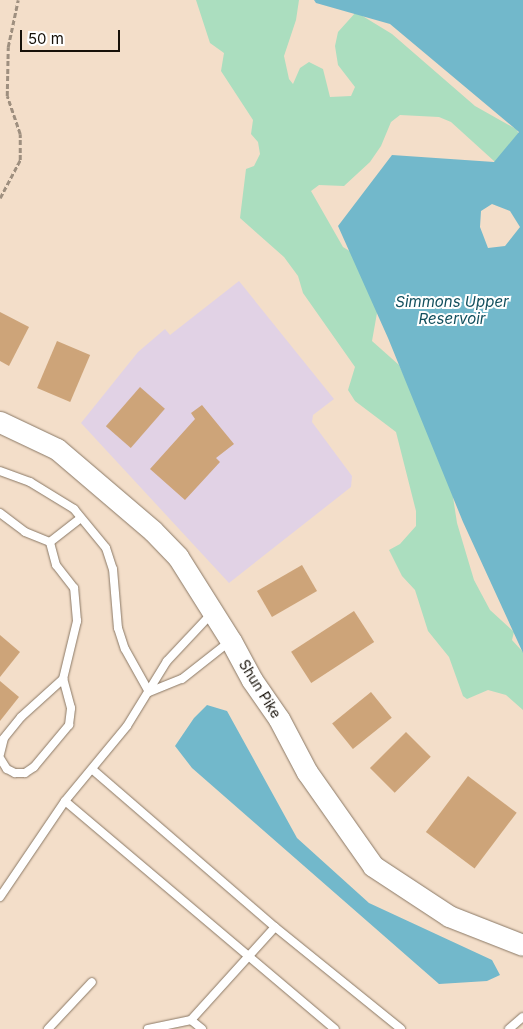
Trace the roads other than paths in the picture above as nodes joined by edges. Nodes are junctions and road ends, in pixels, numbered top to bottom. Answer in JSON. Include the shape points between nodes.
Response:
{"nodes":[{"id":1,"x":0,"y":422,"type":"edge"},
{"id":2,"x":0,"y":471,"type":"edge"},
{"id":3,"x":0,"y":513,"type":"edge"},
{"id":4,"x":81,"y":518,"type":"junction"},
{"id":5,"x":50,"y":542,"type":"junction"},
{"id":6,"x":213,"y":612,"type":"junction"},
{"id":7,"x":231,"y":641,"type":"junction"},
{"id":8,"x":63,"y":679,"type":"junction"},
{"id":9,"x":149,"y":692,"type":"junction"},
{"id":10,"x":0,"y":756,"type":"edge"},
{"id":11,"x":92,"y":770,"type":"junction"},
{"id":12,"x":65,"y":801,"type":"junction"},
{"id":13,"x":0,"y":896,"type":"edge"},
{"id":14,"x":275,"y":927,"type":"junction"},
{"id":15,"x":523,"y":945,"type":"edge"},
{"id":16,"x":247,"y":956,"type":"junction"},
{"id":17,"x":92,"y":982,"type":"dead end"},
{"id":18,"x":523,"y":1017,"type":"edge"},
{"id":19,"x":191,"y":1020,"type":"junction"},
{"id":20,"x":48,"y":1029,"type":"edge"},
{"id":21,"x":148,"y":1029,"type":"edge"},
{"id":22,"x":202,"y":1029,"type":"edge"},
{"id":23,"x":335,"y":1029,"type":"edge"},
{"id":24,"x":401,"y":1029,"type":"edge"},
{"id":25,"x":509,"y":1029,"type":"edge"}],
"edges":[{"from":1,"to":6,"type":"main road","name":"Shun Pike","via":[[57,449],[153,531],[178,557]]},
{"from":2,"to":4,"type":"lane","via":[[55,496]]},
{"from":3,"to":5,"type":"lane","via":[[25,532]]},
{"from":4,"to":5,"type":"lane"},
{"from":4,"to":9,"type":"lane","via":[[106,548],[113,569],[118,628],[125,649]]},
{"from":5,"to":8,"type":"lane","via":[[56,565],[74,588],[77,613]]},
{"from":6,"to":7,"type":"main road","name":"Shun Pike"},
{"from":6,"to":9,"type":"lane","via":[[167,661]]},
{"from":7,"to":9,"type":"lane","via":[[182,679]]},
{"from":7,"to":15,"type":"main road","name":"Shun Pike","via":[[307,772],[373,866],[449,916]]},
{"from":8,"to":10,"type":"lane","via":[[4,738]]},
{"from":8,"to":10,"type":"lane","via":[[71,708],[69,725],[26,773],[7,769]]},
{"from":9,"to":11,"type":"lane"},
{"from":11,"to":12,"type":"lane"},
{"from":11,"to":14,"type":"lane"},
{"from":12,"to":13,"type":"lane"},
{"from":12,"to":16,"type":"lane"},
{"from":14,"to":16,"type":"lane"},
{"from":14,"to":24,"type":"lane"},
{"from":16,"to":19,"type":"lane"},
{"from":16,"to":23,"type":"lane"},
{"from":17,"to":20,"type":"lane"},
{"from":18,"to":25,"type":"lane"},
{"from":19,"to":21,"type":"lane"},
{"from":19,"to":22,"type":"lane"}]}
